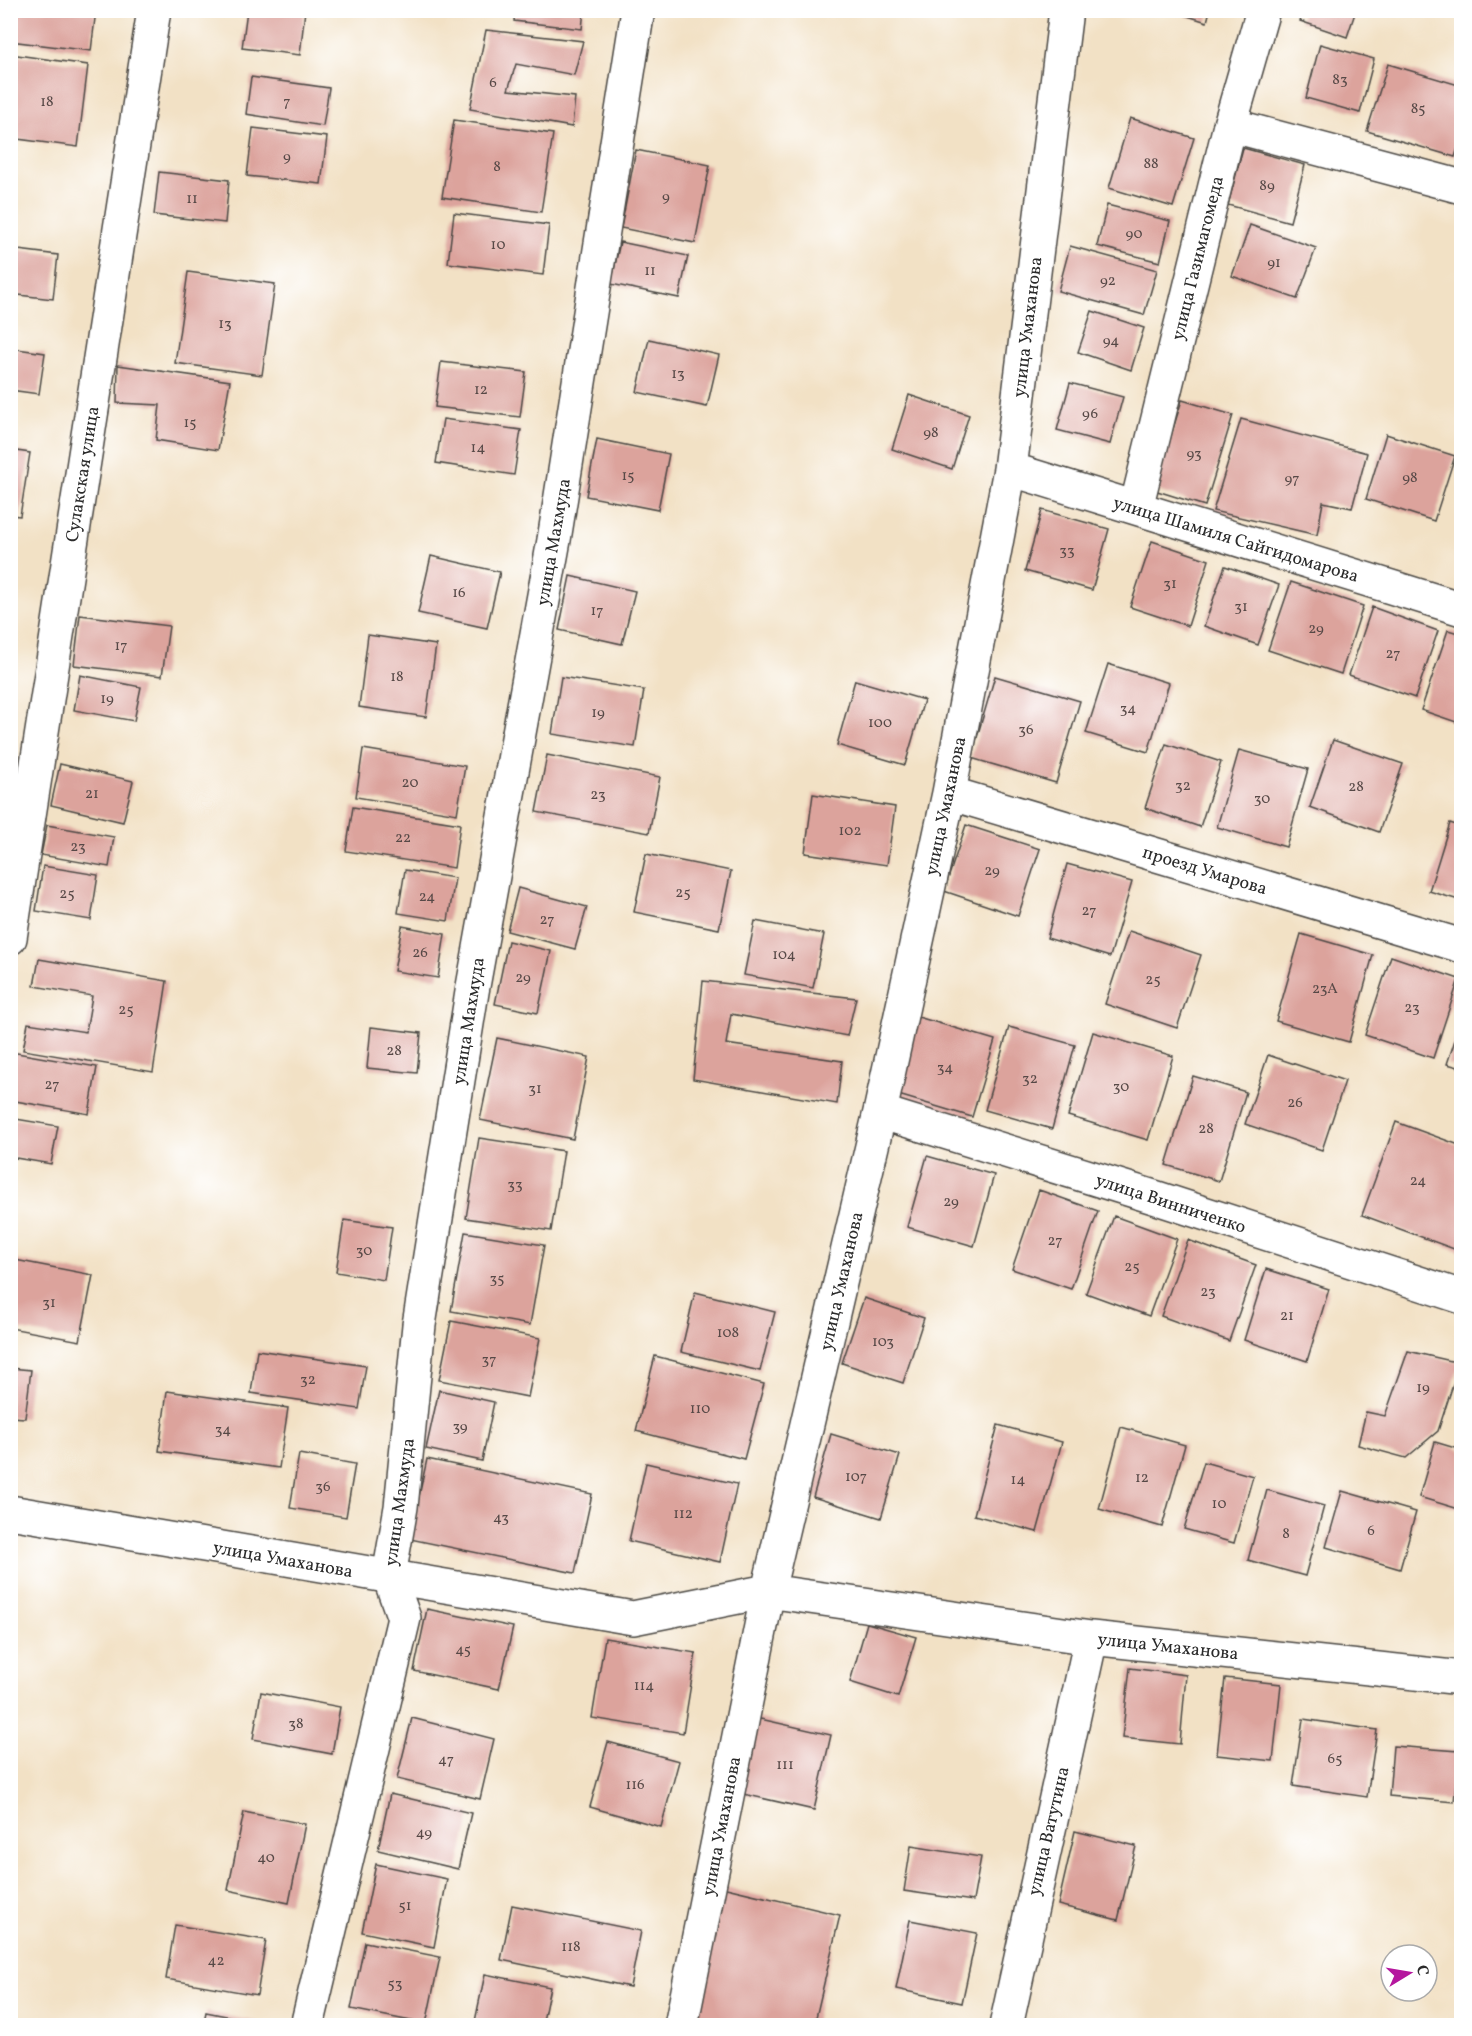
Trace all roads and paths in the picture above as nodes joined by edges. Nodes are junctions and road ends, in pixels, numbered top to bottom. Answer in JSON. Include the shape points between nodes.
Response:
{"nodes":[{"id":1,"x":153,"y":10,"type":"edge"},
{"id":2,"x":638,"y":10,"type":"edge"},
{"id":3,"x":1066,"y":10,"type":"edge"},
{"id":4,"x":1263,"y":10,"type":"edge"},
{"id":5,"x":1230,"y":125,"type":"junction"},
{"id":6,"x":1461,"y":187,"type":"edge"},
{"id":7,"x":1010,"y":470,"type":"junction"},
{"id":8,"x":1136,"y":508,"type":"junction"},
{"id":9,"x":1461,"y":609,"type":"edge"},
{"id":10,"x":949,"y":793,"type":"junction"},
{"id":11,"x":10,"y":938,"type":"edge"},
{"id":12,"x":1461,"y":946,"type":"edge"},
{"id":13,"x":880,"y":1112,"type":"junction"},
{"id":14,"x":1461,"y":1297,"type":"edge"},
{"id":15,"x":10,"y":1512,"type":"edge"},
{"id":16,"x":388,"y":1576,"type":"junction"},
{"id":17,"x":768,"y":1591,"type":"junction"},
{"id":18,"x":1091,"y":1638,"type":"junction"},
{"id":19,"x":1461,"y":1678,"type":"edge"},
{"id":20,"x":307,"y":2025,"type":"edge"},
{"id":21,"x":681,"y":2025,"type":"edge"},
{"id":22,"x":1006,"y":2025,"type":"edge"}],
"edges":[{"from":1,"to":11,"type":"street","name":"Сулакская улица"},
{"from":2,"to":16,"type":"street","name":"улица Махмуда","via":[[554,540],[465,1038],[419,1325],[401,1507]]},
{"from":3,"to":7,"type":"street","name":"улица Умаханова"},
{"from":4,"to":5,"type":"street","name":"улица Газимагомеда"},
{"from":5,"to":6,"type":"street"},
{"from":5,"to":8,"type":"street","name":"улица Газимагомеда"},
{"from":7,"to":8,"type":"street","name":"улица Шамиля Сайгидомарова"},
{"from":7,"to":10,"type":"street","name":"улица Умаханова"},
{"from":8,"to":9,"type":"street","name":"улица Шамиля Сайгидомарова"},
{"from":10,"to":12,"type":"street","name":"проезд Умарова"},
{"from":10,"to":13,"type":"street","name":"улица Умаханова"},
{"from":13,"to":14,"type":"street","name":"улица Винниченко"},
{"from":13,"to":17,"type":"street","name":"улица Умаханова"},
{"from":15,"to":16,"type":"street","name":"улица Умаханова"},
{"from":16,"to":17,"type":"street","name":"улица Умаханова","via":[[633,1618]]},
{"from":16,"to":20,"type":"street","name":"улица Махмуда","via":[[404,1618]]},
{"from":17,"to":18,"type":"street","name":"улица Умаханова"},
{"from":17,"to":21,"type":"street","name":"улица Умаханова"},
{"from":18,"to":19,"type":"street","name":"улица Умаханова"},
{"from":18,"to":22,"type":"street","name":"улица Ватутина"}]}
